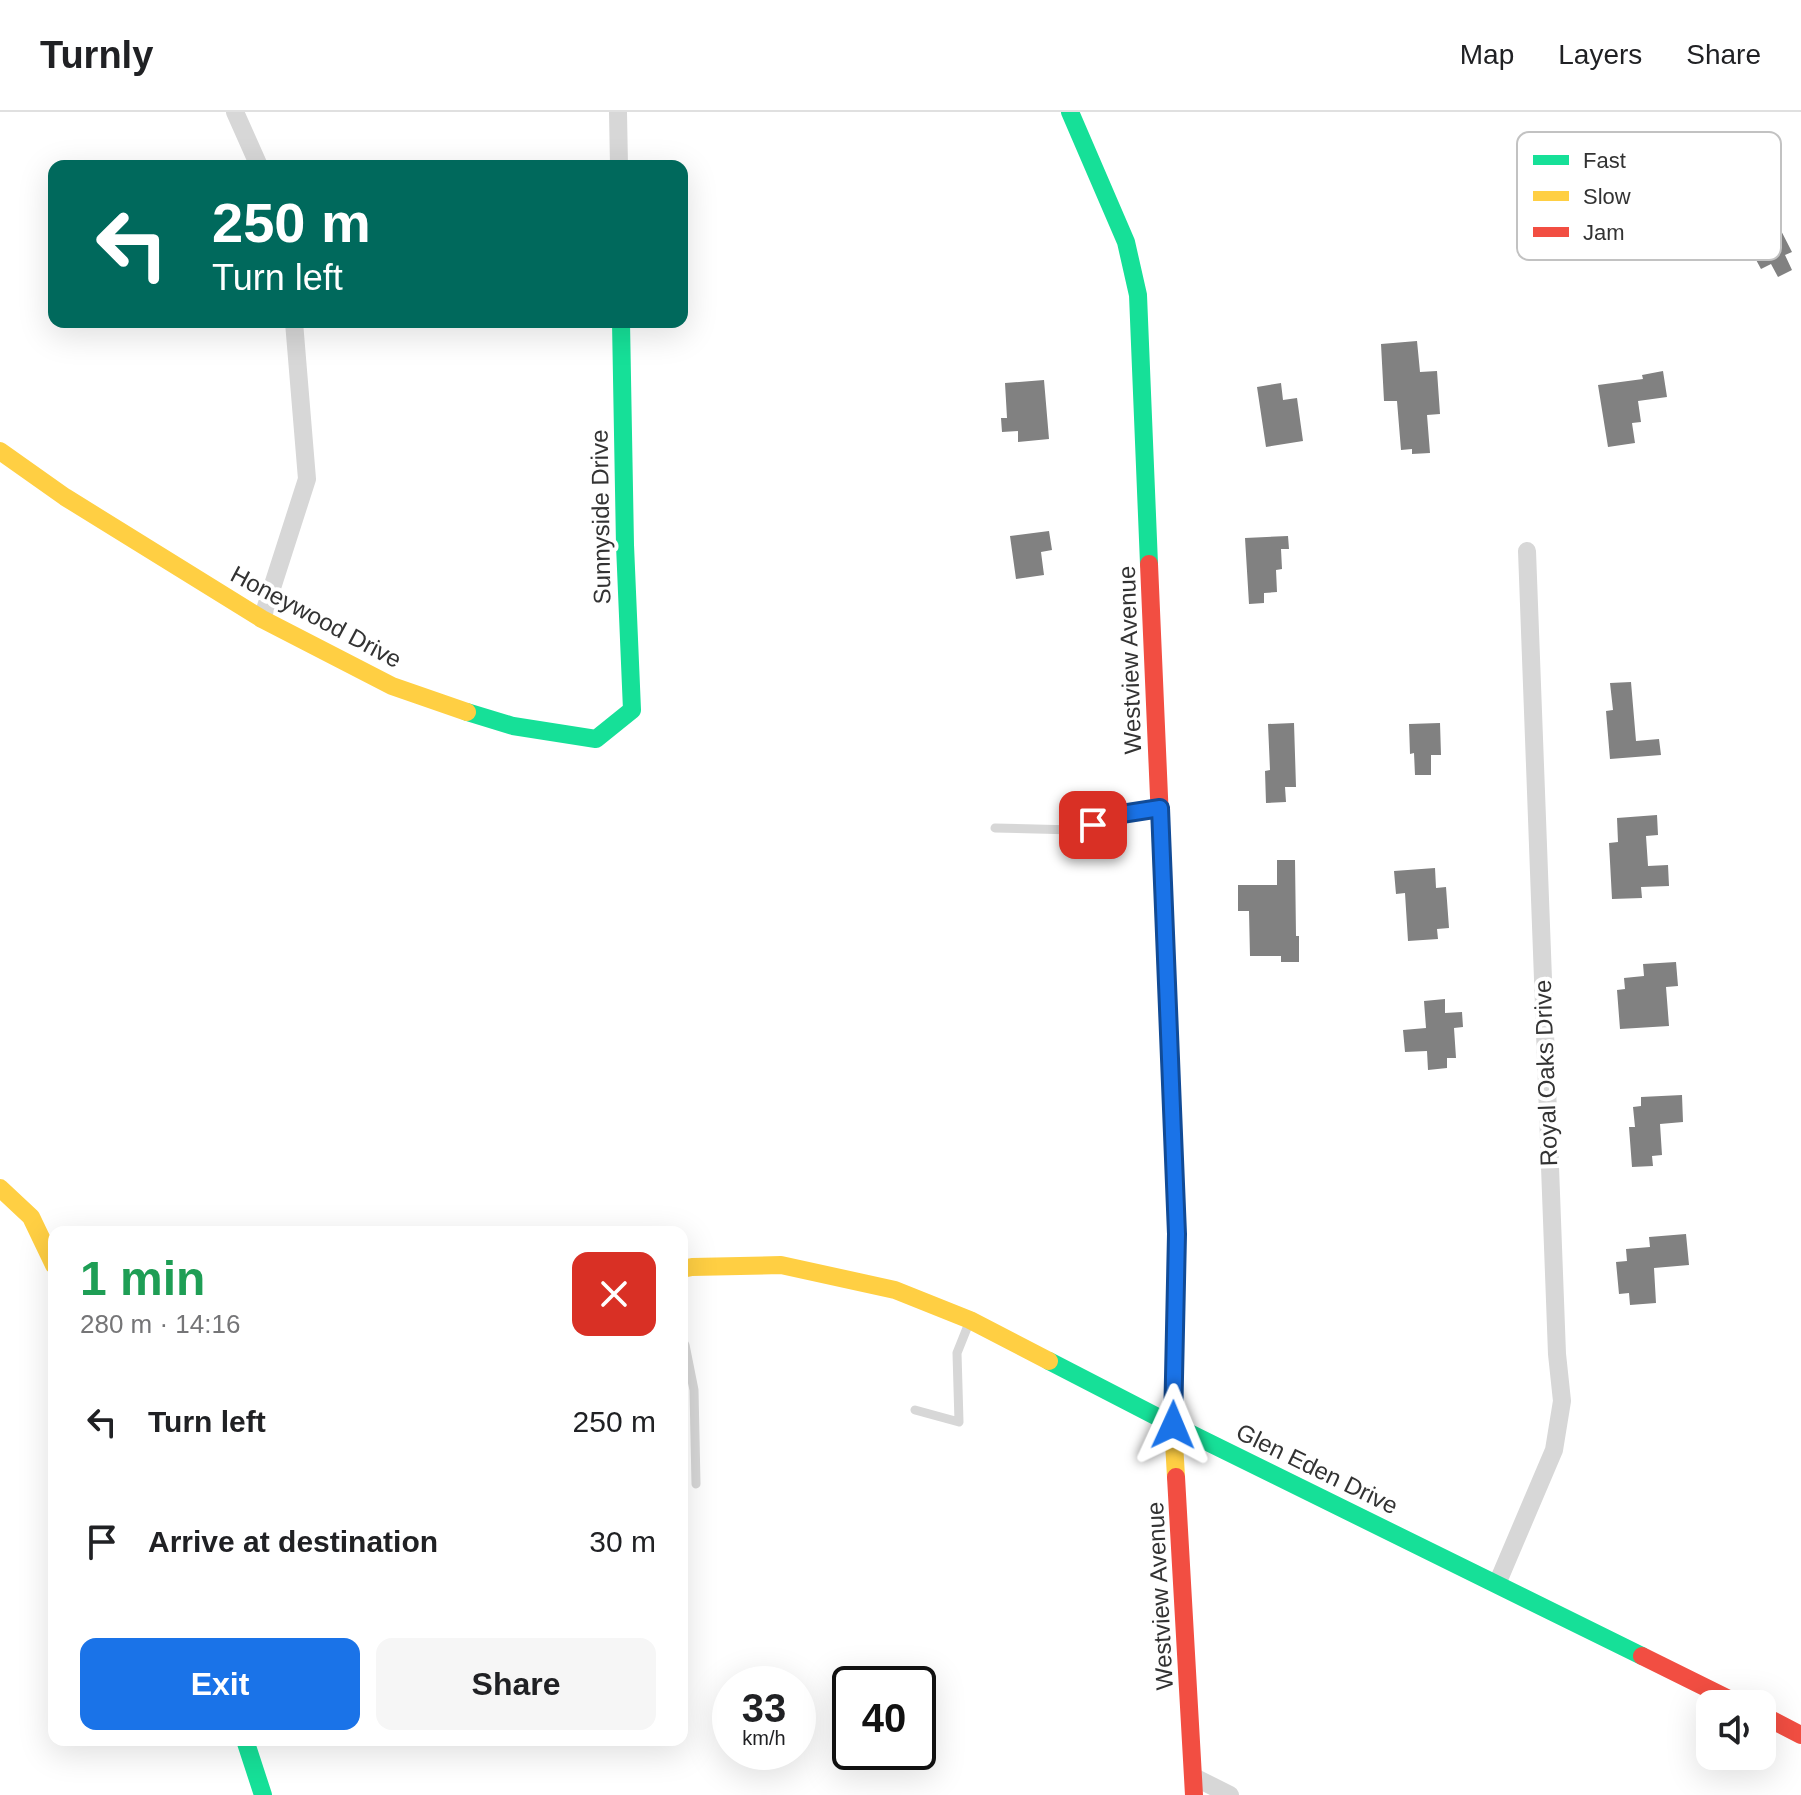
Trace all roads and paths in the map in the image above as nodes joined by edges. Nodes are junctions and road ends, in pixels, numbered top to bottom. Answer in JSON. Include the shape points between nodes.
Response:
{"nodes":[{"id":1,"x":235,"y":112,"type":"edge"},
{"id":2,"x":618,"y":112,"type":"edge"},
{"id":3,"x":1070,"y":112,"type":"edge"},
{"id":4,"x":256,"y":160,"type":"edge"},
{"id":5,"x":619,"y":160,"type":"edge"},
{"id":6,"x":294,"y":328,"type":"edge"},
{"id":7,"x":621,"y":328,"type":"edge"},
{"id":8,"x":0,"y":451,"type":"edge"},
{"id":9,"x":1527,"y":551,"type":"dead end"},
{"id":10,"x":262,"y":619,"type":"junction"},
{"id":11,"x":632,"y":710,"type":"joint"},
{"id":12,"x":1160,"y":808,"type":"junction"},
{"id":13,"x":995,"y":828,"type":"dead end"},
{"id":14,"x":0,"y":1188,"type":"edge"},
{"id":15,"x":48,"y":1252,"type":"edge"},
{"id":16,"x":688,"y":1268,"type":"edge"},
{"id":17,"x":970,"y":1320,"type":"junction"},
{"id":18,"x":688,"y":1360,"type":"edge"},
{"id":19,"x":915,"y":1410,"type":"dead end"},
{"id":20,"x":1173,"y":1425,"type":"junction"},
{"id":21,"x":696,"y":1484,"type":"dead end"},
{"id":22,"x":1497,"y":1584,"type":"junction"},
{"id":23,"x":1711,"y":1690,"type":"edge"},
{"id":24,"x":1776,"y":1722,"type":"edge"},
{"id":25,"x":1801,"y":1735,"type":"edge"},
{"id":26,"x":247,"y":1746,"type":"edge"},
{"id":27,"x":1194,"y":1786,"type":"edge"},
{"id":28,"x":263,"y":1795,"type":"edge"},
{"id":29,"x":1230,"y":1795,"type":"edge"}],
"edges":[{"from":1,"to":4,"type":"street"},
{"from":2,"to":5,"type":"street"},
{"from":3,"to":12,"type":"street","name":"Westview Avenue","via":[[1126,242],[1138,295]]},
{"from":6,"to":10,"type":"street","via":[[307,479]]},
{"from":7,"to":11,"type":"street","name":"Sunnyside Drive"},
{"from":8,"to":10,"type":"street","name":"Honeywood Drive"},
{"from":9,"to":22,"type":"street","name":"Royal Oaks Drive","via":[[1562,1401],[1554,1450]]},
{"from":10,"to":11,"type":"street","name":"Honeywood Drive","via":[[392,686],[513,726],[596,739]]},
{"from":12,"to":13,"type":"lane","via":[[1115,815],[1075,830]]},
{"from":12,"to":20,"type":"street","name":"Westview Avenue","via":[[1177,1234]]},
{"from":14,"to":15,"type":"street","via":[[31,1217]]},
{"from":16,"to":17,"type":"street","name":"Glen Eden Drive","via":[[781,1265],[895,1290]]},
{"from":17,"to":19,"type":"lane","via":[[957,1353],[959,1422]]},
{"from":17,"to":20,"type":"street","name":"Glen Eden Drive"},
{"from":18,"to":21,"type":"lane","via":[[694,1390]]},
{"from":20,"to":22,"type":"street","name":"Glen Eden Drive"},
{"from":20,"to":27,"type":"street","name":"Westview Avenue"},
{"from":22,"to":23,"type":"street","name":"Glen Eden Drive"},
{"from":24,"to":25,"type":"street"},
{"from":26,"to":28,"type":"street"},
{"from":27,"to":29,"type":"street"}]}
